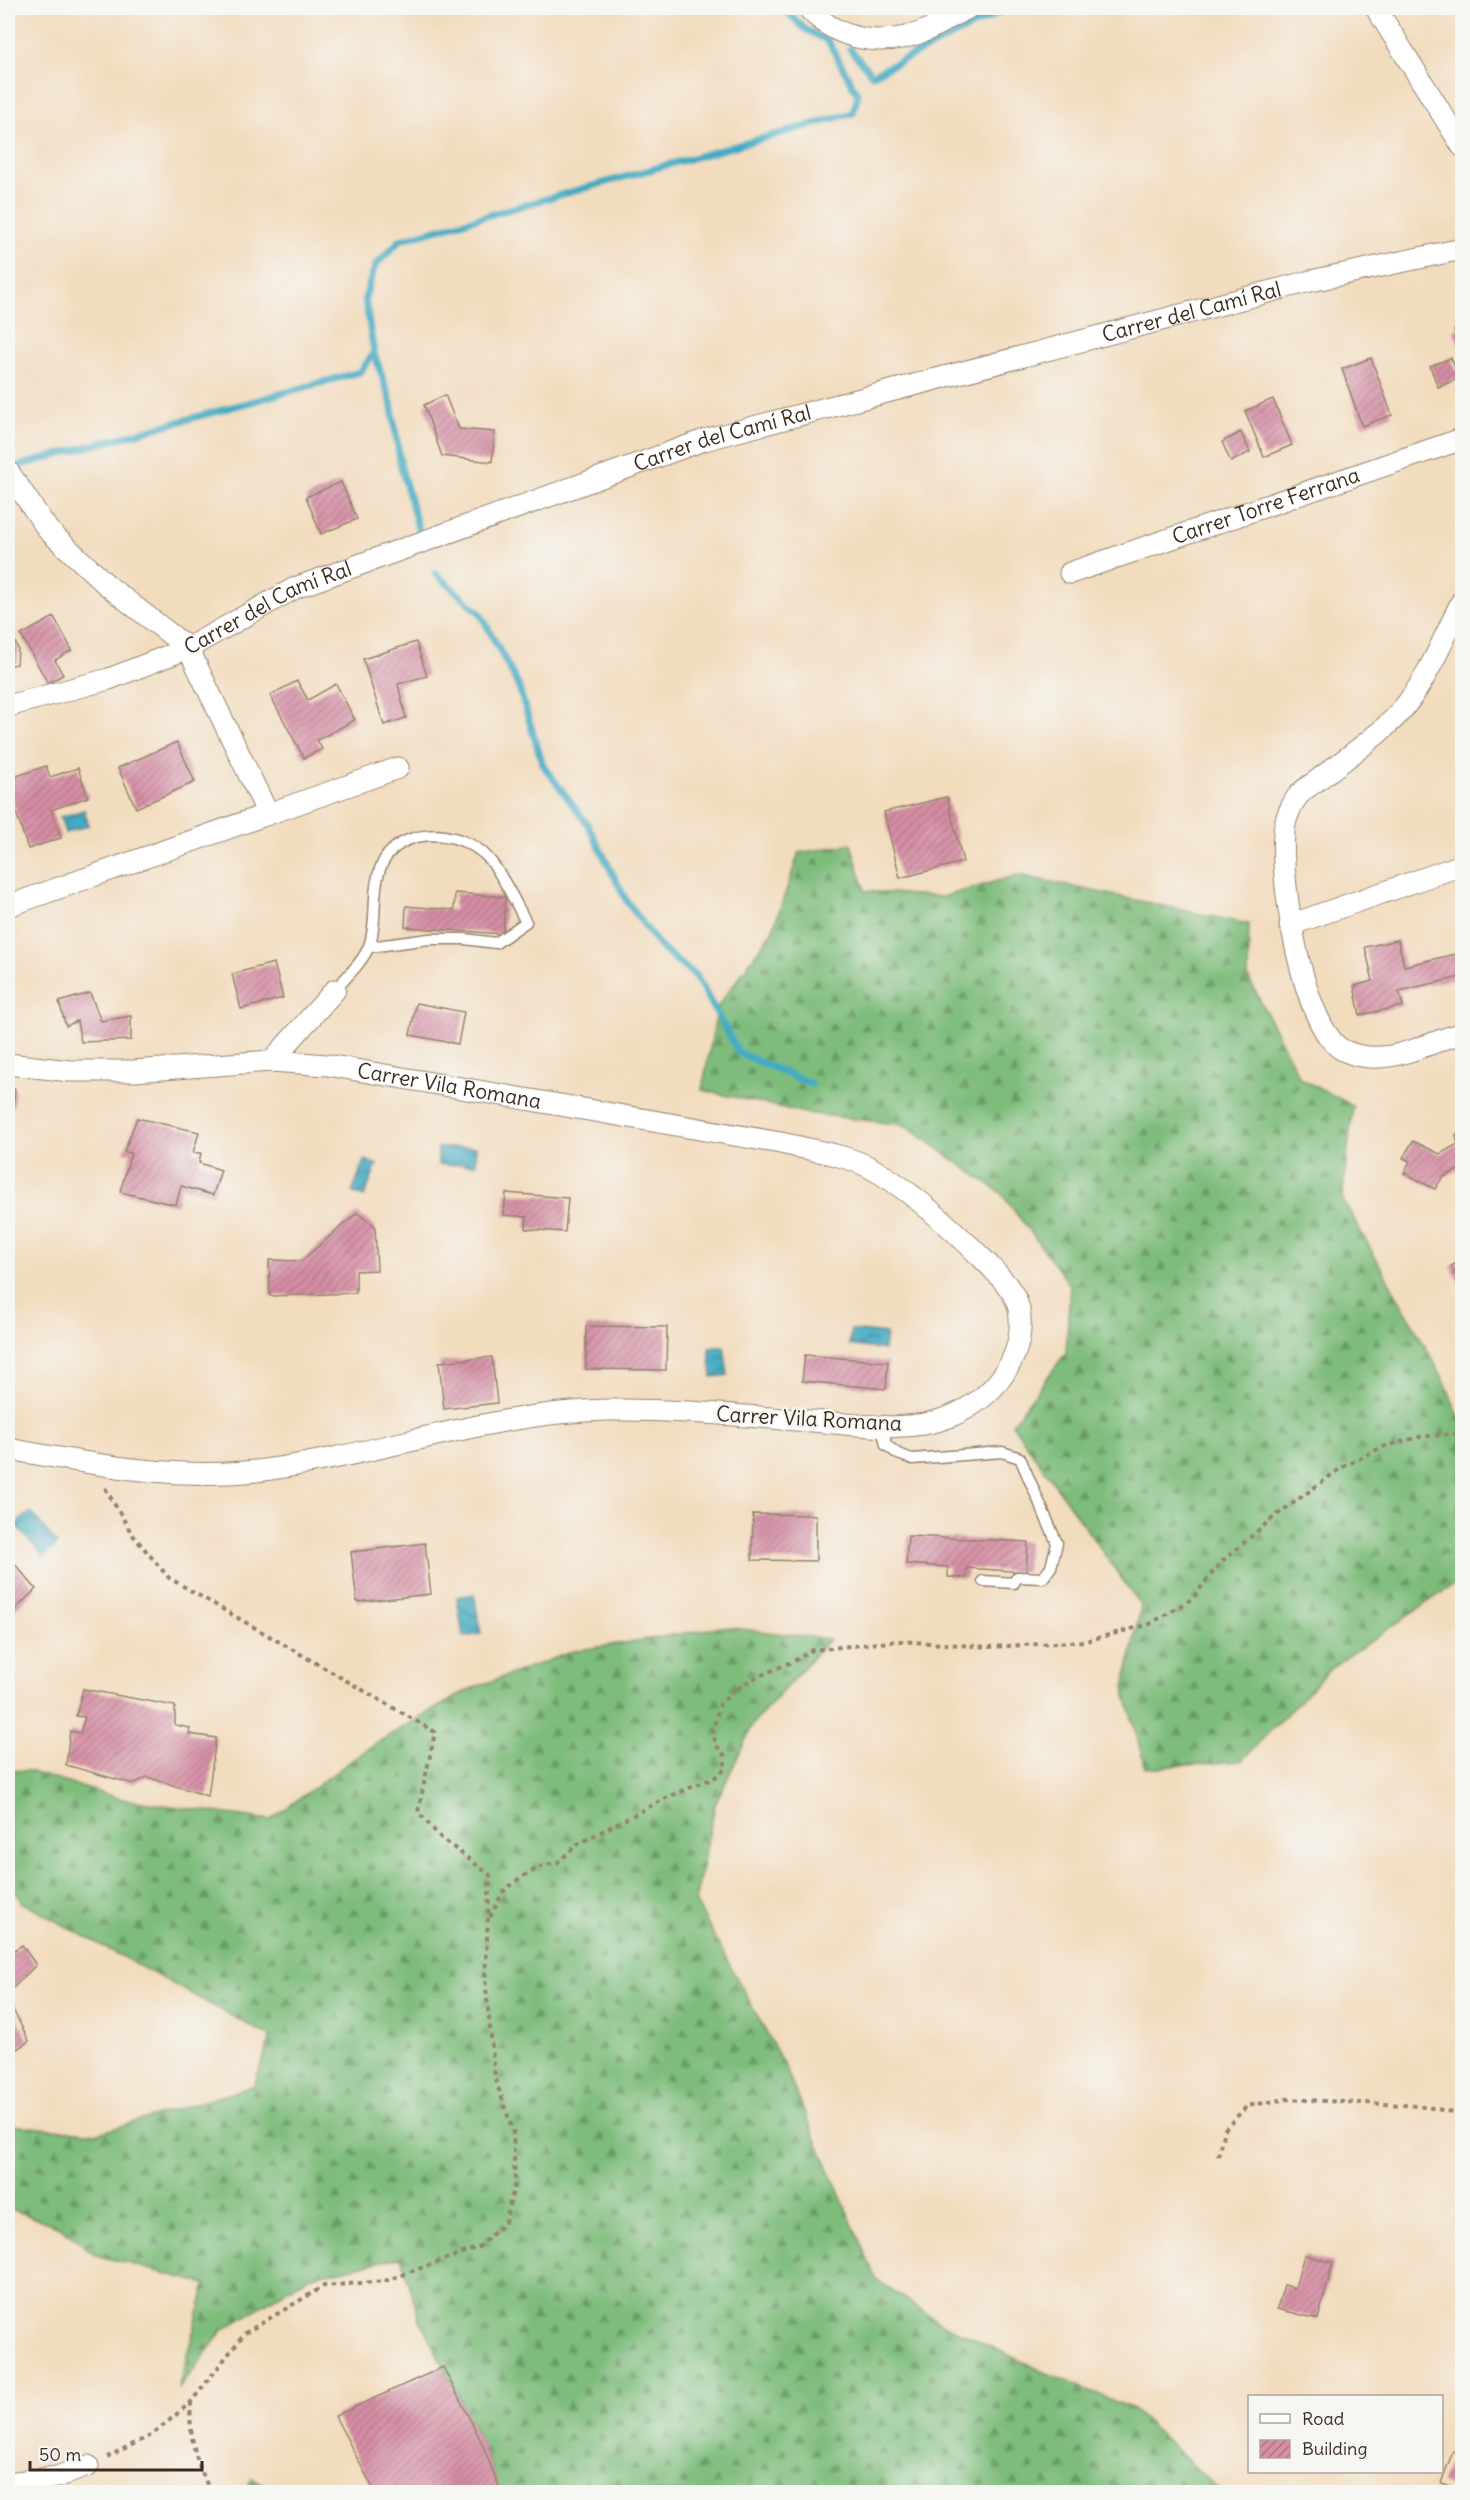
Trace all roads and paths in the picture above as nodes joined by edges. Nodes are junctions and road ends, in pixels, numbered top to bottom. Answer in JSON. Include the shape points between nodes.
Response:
{"nodes":[{"id":1,"x":808,"y":8,"type":"edge"},
{"id":2,"x":968,"y":8,"type":"edge"},
{"id":3,"x":1376,"y":8,"type":"edge"},
{"id":4,"x":1462,"y":146,"type":"edge"},
{"id":5,"x":1462,"y":249,"type":"edge"},
{"id":6,"x":1462,"y":440,"type":"edge"},
{"id":7,"x":8,"y":471,"type":"edge"},
{"id":8,"x":1070,"y":573,"type":"dead end"},
{"id":9,"x":1462,"y":601,"type":"edge"},
{"id":10,"x":188,"y":648,"type":"junction"},
{"id":11,"x":8,"y":706,"type":"edge"},
{"id":12,"x":398,"y":768,"type":"dead end"},
{"id":13,"x":268,"y":814,"type":"junction"},
{"id":14,"x":1462,"y":865,"type":"edge"},
{"id":15,"x":8,"y":906,"type":"edge"},
{"id":16,"x":1290,"y":925,"type":"junction"},
{"id":17,"x":369,"y":947,"type":"junction"},
{"id":18,"x":335,"y":990,"type":"joint"},
{"id":19,"x":1462,"y":1033,"type":"edge"},
{"id":20,"x":272,"y":1061,"type":"junction"},
{"id":21,"x":8,"y":1064,"type":"edge"},
{"id":22,"x":882,"y":1425,"type":"junction"},
{"id":23,"x":1462,"y":1433,"type":"edge"},
{"id":24,"x":8,"y":1449,"type":"edge"},
{"id":25,"x":91,"y":1464,"type":"junction"},
{"id":26,"x":983,"y":1581,"type":"dead end"},
{"id":27,"x":488,"y":1920,"type":"junction"},
{"id":28,"x":1462,"y":2114,"type":"edge"},
{"id":29,"x":1218,"y":2156,"type":"dead end"},
{"id":30,"x":191,"y":2402,"type":"junction"},
{"id":31,"x":88,"y":2466,"type":"joint"},
{"id":32,"x":8,"y":2483,"type":"edge"},
{"id":33,"x":211,"y":2493,"type":"edge"}],
"edges":[{"from":1,"to":2,"type":"street","via":[[840,33],[866,40],[893,39],[926,30]]},
{"from":3,"to":4,"type":"street"},
{"from":5,"to":10,"type":"street","name":"Carrer del Camí Ral","via":[[1306,282],[704,440],[296,588]]},
{"from":6,"to":8,"type":"street","name":"Carrer Torre Ferrana"},
{"from":7,"to":10,"type":"street","via":[[48,530],[108,586]]},
{"from":9,"to":16,"type":"street","via":[[1408,704],[1384,728],[1298,796],[1285,824],[1283,866]]},
{"from":10,"to":11,"type":"street","name":"Carrer del Camí Ral","via":[[110,679]]},
{"from":10,"to":13,"type":"street"},
{"from":12,"to":13,"type":"street"},
{"from":13,"to":15,"type":"street"},
{"from":14,"to":16,"type":"street"},
{"from":16,"to":19,"type":"street","via":[[1303,977],[1323,1027],[1342,1050],[1366,1059],[1388,1058]]},
{"from":17,"to":17,"type":"lane","via":[[380,867],[394,848],[410,837],[440,836],[472,845],[489,859],[526,922],[496,943],[429,939]]},
{"from":17,"to":18,"type":"lane"},
{"from":18,"to":20,"type":"street"},
{"from":20,"to":21,"type":"street","name":"Carrer Vila Romana","via":[[134,1071],[70,1071]]},
{"from":20,"to":22,"type":"street","name":"Carrer Vila Romana","via":[[327,1065],[781,1143],[866,1166],[899,1185],[1006,1283],[1018,1307],[1020,1332],[1011,1362],[998,1385],[975,1405],[936,1421]]},
{"from":22,"to":25,"type":"street","name":"Carrer Vila Romana","via":[[606,1410],[526,1417],[260,1471],[158,1473]]},
{"from":22,"to":26,"type":"lane","via":[[886,1445],[912,1459],[1002,1452],[1020,1458],[1057,1543],[1051,1568],[1043,1578],[1017,1577],[1014,1583]]},
{"from":23,"to":27,"type":"path","via":[[1419,1437],[1382,1447],[1341,1468],[1220,1563],[1191,1599],[1150,1624],[1086,1641],[989,1647],[899,1641],[812,1650],[752,1679],[720,1704],[715,1716],[712,1733],[725,1756],[725,1768],[714,1778],[676,1793],[578,1844],[558,1863],[544,1865],[521,1877],[502,1892]]},
{"from":24,"to":25,"type":"street","name":"Carrer Vila Romana"},
{"from":25,"to":27,"type":"path","via":[[132,1534],[169,1578],[435,1732],[418,1812],[441,1838],[490,1875]]},
{"from":27,"to":30,"type":"path","via":[[485,1978],[495,2078],[513,2131],[515,2184],[505,2222],[479,2247],[385,2281],[324,2286],[245,2333]]},
{"from":28,"to":29,"type":"path","via":[[1422,2106],[1287,2099],[1247,2106],[1224,2130]]},
{"from":30,"to":31,"type":"path","via":[[152,2435]]},
{"from":30,"to":33,"type":"path","via":[[189,2424],[199,2466]]},
{"from":31,"to":32,"type":"street","via":[[57,2477]]}]}
